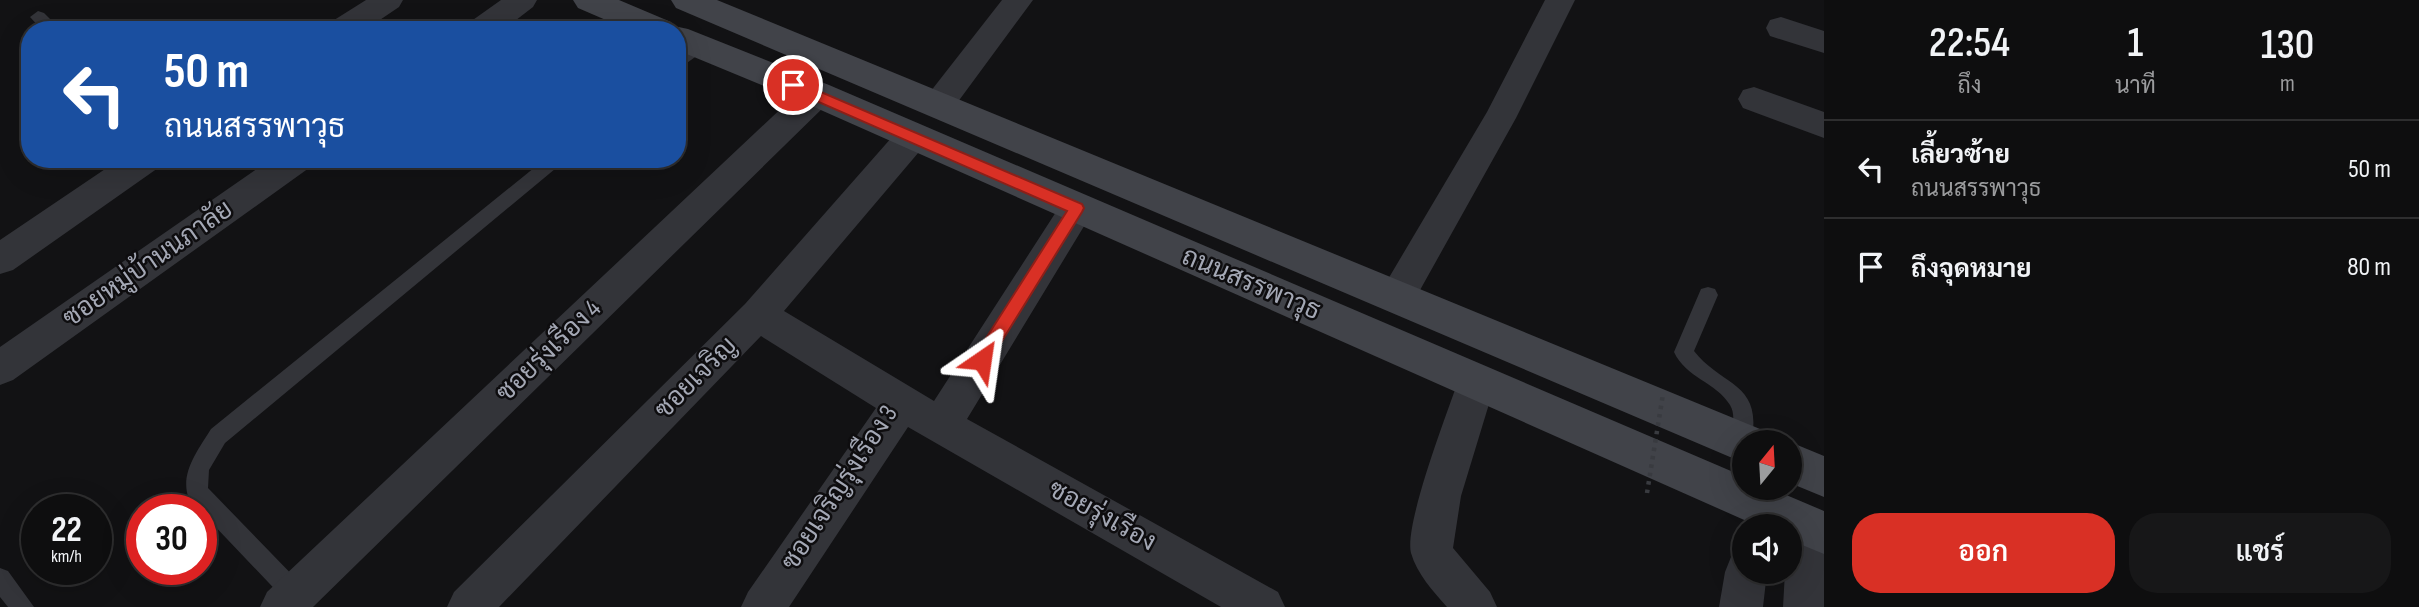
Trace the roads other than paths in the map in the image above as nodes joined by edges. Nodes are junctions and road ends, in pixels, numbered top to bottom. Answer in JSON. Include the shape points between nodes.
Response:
{"nodes":[{"id":1,"x":388,"y":0,"type":"edge"},
{"id":2,"x":522,"y":0,"type":"edge"},
{"id":3,"x":589,"y":0,"type":"edge"},
{"id":4,"x":687,"y":0,"type":"edge"},
{"id":5,"x":1018,"y":0,"type":"edge"},
{"id":6,"x":1560,"y":0,"type":"edge"},
{"id":7,"x":38,"y":17,"type":"dead end"},
{"id":8,"x":43,"y":21,"type":"edge"},
{"id":9,"x":356,"y":21,"type":"edge"},
{"id":10,"x":493,"y":21,"type":"edge"},
{"id":11,"x":639,"y":21,"type":"edge"},
{"id":12,"x":1781,"y":28,"type":"dead end"},
{"id":13,"x":1824,"y":43,"type":"edge"},
{"id":14,"x":686,"y":50,"type":"edge"},
{"id":15,"x":817,"y":94,"type":"junction"},
{"id":16,"x":1754,"y":99,"type":"dead end"},
{"id":17,"x":938,"y":105,"type":"junction"},
{"id":18,"x":1824,"y":125,"type":"edge"},
{"id":19,"x":912,"y":137,"type":"junction"},
{"id":20,"x":133,"y":168,"type":"edge"},
{"id":21,"x":284,"y":168,"type":"edge"},
{"id":22,"x":547,"y":168,"type":"edge"},
{"id":23,"x":1077,"y":208,"type":"junction"},
{"id":24,"x":0,"y":259,"type":"edge"},
{"id":25,"x":1708,"y":295,"type":"dead end"},
{"id":26,"x":1396,"y":298,"type":"junction"},
{"id":27,"x":758,"y":315,"type":"junction"},
{"id":28,"x":0,"y":368,"type":"edge"},
{"id":29,"x":1477,"y":381,"type":"junction"},
{"id":30,"x":902,"y":403,"type":"junction"},
{"id":31,"x":941,"y":425,"type":"junction"},
{"id":32,"x":1743,"y":430,"type":"edge"},
{"id":33,"x":1732,"y":437,"type":"edge"},
{"id":34,"x":1802,"y":467,"type":"edge"},
{"id":35,"x":1824,"y":477,"type":"edge"},
{"id":36,"x":1752,"y":514,"type":"edge"},
{"id":37,"x":1816,"y":530,"type":"edge"},
{"id":38,"x":0,"y":579,"type":"edge"},
{"id":39,"x":1744,"y":584,"type":"edge"},
{"id":40,"x":288,"y":600,"type":"edge"},
{"id":41,"x":23,"y":607,"type":"edge"},
{"id":42,"x":469,"y":607,"type":"edge"},
{"id":43,"x":763,"y":607,"type":"edge"},
{"id":44,"x":1263,"y":607,"type":"edge"},
{"id":45,"x":1475,"y":607,"type":"edge"},
{"id":46,"x":1741,"y":607,"type":"edge"},
{"id":47,"x":1805,"y":607,"type":"edge"}],
"edges":[{"from":1,"to":9,"type":"street"},
{"from":2,"to":10,"type":"street"},
{"from":3,"to":11,"type":"main road"},
{"from":4,"to":17,"type":"main road","name":"ถนนสรรพาวุธ"},
{"from":5,"to":17,"type":"street"},
{"from":6,"to":26,"type":"street","via":[[1500,118]]},
{"from":7,"to":8,"type":"lane"},
{"from":12,"to":13,"type":"street"},
{"from":14,"to":15,"type":"main road","name":"ถนนสรรพาวุธ"},
{"from":15,"to":19,"type":"main road","name":"ถนนสรรพาวุธ"},
{"from":15,"to":40,"type":"street","name":"ซอยรุ่งเรือง 4"},
{"from":16,"to":18,"type":"street"},
{"from":17,"to":19,"type":"main road"},
{"from":17,"to":26,"type":"main road","name":"ถนนสรรพาวุธ"},
{"from":19,"to":23,"type":"main road","name":"ถนนสรรพาวุธ"},
{"from":19,"to":27,"type":"street","name":"ซอยเจริญ"},
{"from":20,"to":24,"type":"street"},
{"from":21,"to":28,"type":"street","name":"ซอยหมู่บ้านนภาลัย"},
{"from":22,"to":40,"type":"lane","via":[[218,436],[199,468],[197,492]]},
{"from":23,"to":29,"type":"main road","name":"ถนนสรรพาวุธ"},
{"from":23,"to":31,"type":"street"},
{"from":25,"to":32,"type":"lane","via":[[1684,352],[1689,363],[1739,401]]},
{"from":26,"to":33,"type":"main road","name":"ถนนสรรพาวุธ"},
{"from":27,"to":30,"type":"street","name":"ซอยเจริญรุ่งเรือง 3"},
{"from":27,"to":42,"type":"street","name":"ซอยเจริญ"},
{"from":29,"to":36,"type":"main road","name":"ถนนสรรพาวุธ"},
{"from":29,"to":45,"type":"street","via":[[1433,524],[1431,550]]},
{"from":30,"to":31,"type":"street","name":"ซอยรุ่งเรือง"},
{"from":30,"to":43,"type":"street","name":"ซอยเจริญรุ่งเรือง 3"},
{"from":31,"to":44,"type":"street","name":"ซอยรุ่งเรือง"},
{"from":34,"to":35,"type":"main road"},
{"from":37,"to":47,"type":"street"},
{"from":38,"to":41,"type":"lane"},
{"from":39,"to":46,"type":"street"}]}
